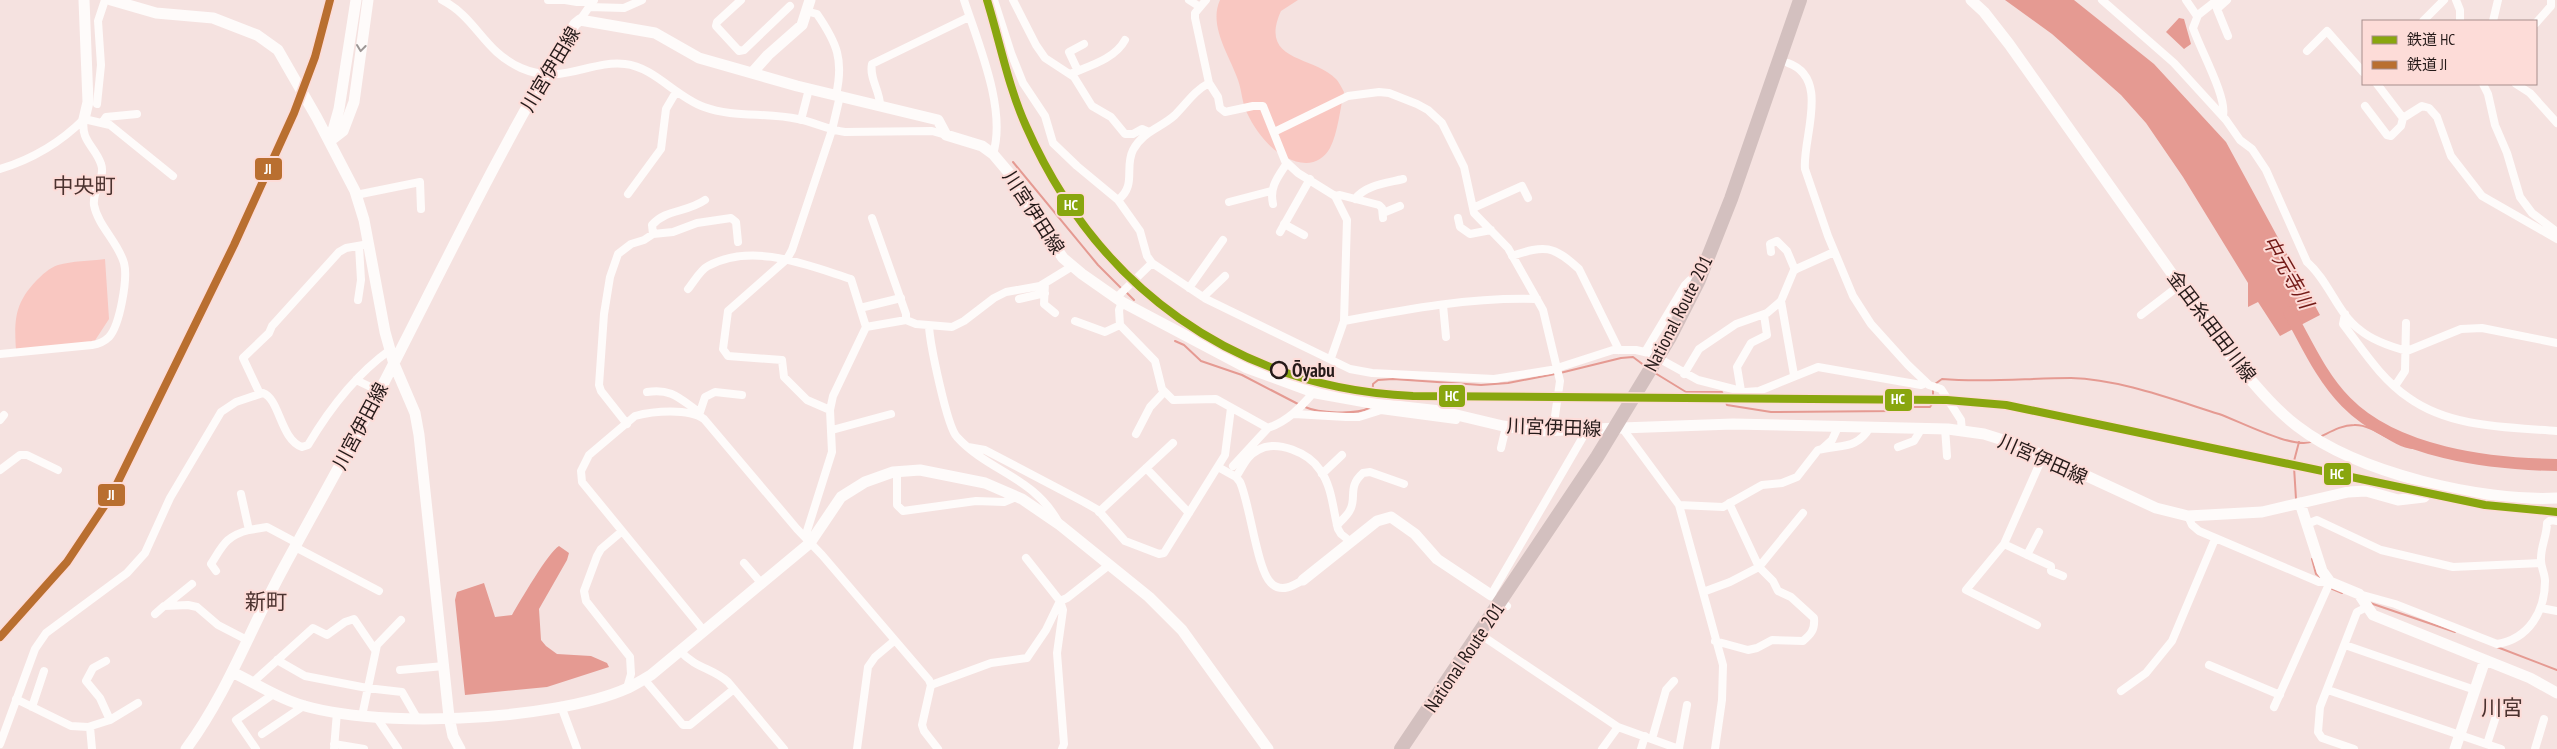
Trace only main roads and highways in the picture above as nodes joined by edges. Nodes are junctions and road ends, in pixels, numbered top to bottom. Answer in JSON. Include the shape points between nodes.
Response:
{"nodes":[{"id":1,"x":84,"y":0,"type":"edge"},
{"id":2,"x":368,"y":0,"type":"edge"},
{"id":3,"x":1800,"y":0,"type":"edge"},
{"id":4,"x":1810,"y":0,"type":"edge"},
{"id":5,"x":1970,"y":0,"type":"edge"},
{"id":6,"x":118,"y":1,"type":"edge"},
{"id":7,"x":807,"y":3,"type":"edge"},
{"id":8,"x":355,"y":5,"type":"edge"},
{"id":9,"x":366,"y":12,"type":"junction"},
{"id":10,"x":752,"y":73,"type":"junction"},
{"id":11,"x":84,"y":119,"type":"road end"},
{"id":12,"x":330,"y":142,"type":"junction"},
{"id":13,"x":1673,"y":340,"type":"junction"},
{"id":14,"x":394,"y":364,"type":"junction"},
{"id":15,"x":2433,"y":484,"type":"junction"},
{"id":16,"x":2557,"y":498,"type":"edge"},
{"id":17,"x":2300,"y":503,"type":"junction"},
{"id":18,"x":1303,"y":580,"type":"road end"},
{"id":19,"x":1500,"y":602,"type":"junction"},
{"id":20,"x":2485,"y":660,"type":"junction"},
{"id":21,"x":232,"y":672,"type":"junction"},
{"id":22,"x":2557,"y":693,"type":"edge"},
{"id":23,"x":449,"y":717,"type":"junction"},
{"id":24,"x":186,"y":749,"type":"edge"},
{"id":25,"x":460,"y":749,"type":"edge"},
{"id":26,"x":1268,"y":749,"type":"edge"},
{"id":27,"x":1401,"y":749,"type":"edge"},
{"id":28,"x":1411,"y":749,"type":"edge"},
{"id":29,"x":2455,"y":749,"type":"edge"}],
"edges":[{"from":1,"to":11,"type":"main road","via":[[88,102]]},
{"from":2,"to":9,"type":"main road"},
{"from":3,"to":13,"type":"highway","name":"National Route 201","via":[[1731,199]]},
{"from":4,"to":13,"type":"highway","name":"National Route 201","via":[[1709,273]]},
{"from":5,"to":15,"type":"main road","name":"金田糸田田川線","via":[[1984,12],[2008,44],[2231,357],[2272,404],[2297,426],[2352,458]]},
{"from":6,"to":12,"type":"main road","via":[[156,13],[213,18],[258,34],[278,50]]},
{"from":7,"to":10,"type":"main road","via":[[802,25]]},
{"from":8,"to":9,"type":"main road"},
{"from":8,"to":12,"type":"main road","via":[[339,109]]},
{"from":9,"to":12,"type":"main road","one_way":true,"via":[[354,102],[343,132]]},
{"from":10,"to":14,"type":"main road","name":"川宮伊田線","via":[[699,58],[655,34],[580,20],[575,24],[544,74],[449,251]]},
{"from":10,"to":17,"type":"main road","name":"川宮伊田線","via":[[938,120],[946,135],[982,146],[993,154],[1020,186],[1038,222],[1071,267],[1119,300],[1245,367],[1314,392],[1376,408],[1440,411],[1506,427],[1553,430],[1623,430],[1671,425],[1945,428],[1998,438],[2156,508],[2188,516],[2262,512]]},
{"from":12,"to":14,"type":"main road","via":[[356,195],[364,220],[364,245]]},
{"from":13,"to":19,"type":"highway","name":"National Route 201","via":[[1600,460]]},
{"from":14,"to":21,"type":"main road","name":"川宮伊田線"},
{"from":14,"to":23,"type":"main road","via":[[415,413],[419,435]]},
{"from":15,"to":16,"type":"main road","name":"金田糸田田川線","via":[[2482,493]]},
{"from":15,"to":17,"type":"main road","name":"川宮伊田線","via":[[2424,497],[2398,500],[2366,491]]},
{"from":17,"to":20,"type":"main road","via":[[2322,571],[2330,582],[2359,594],[2373,615]]},
{"from":18,"to":19,"type":"main road","via":[[1377,521],[1391,517],[1415,534],[1437,559]]},
{"from":19,"to":27,"type":"highway","name":"National Route 201"},
{"from":19,"to":28,"type":"highway","name":"National Route 201","via":[[1487,639]]},
{"from":20,"to":22,"type":"main road","via":[[2548,686]]},
{"from":20,"to":29,"type":"main road"},
{"from":21,"to":23,"type":"main road","via":[[275,694],[337,712],[377,718]]},
{"from":21,"to":24,"type":"main road","name":"川宮伊田線"},
{"from":23,"to":25,"type":"main road"},
{"from":23,"to":26,"type":"main road","via":[[498,716],[561,706],[627,688],[680,651],[810,543],[841,497],[865,482],[896,472],[920,470],[985,483],[1016,497],[1060,525],[1149,597],[1182,630]]}]}
